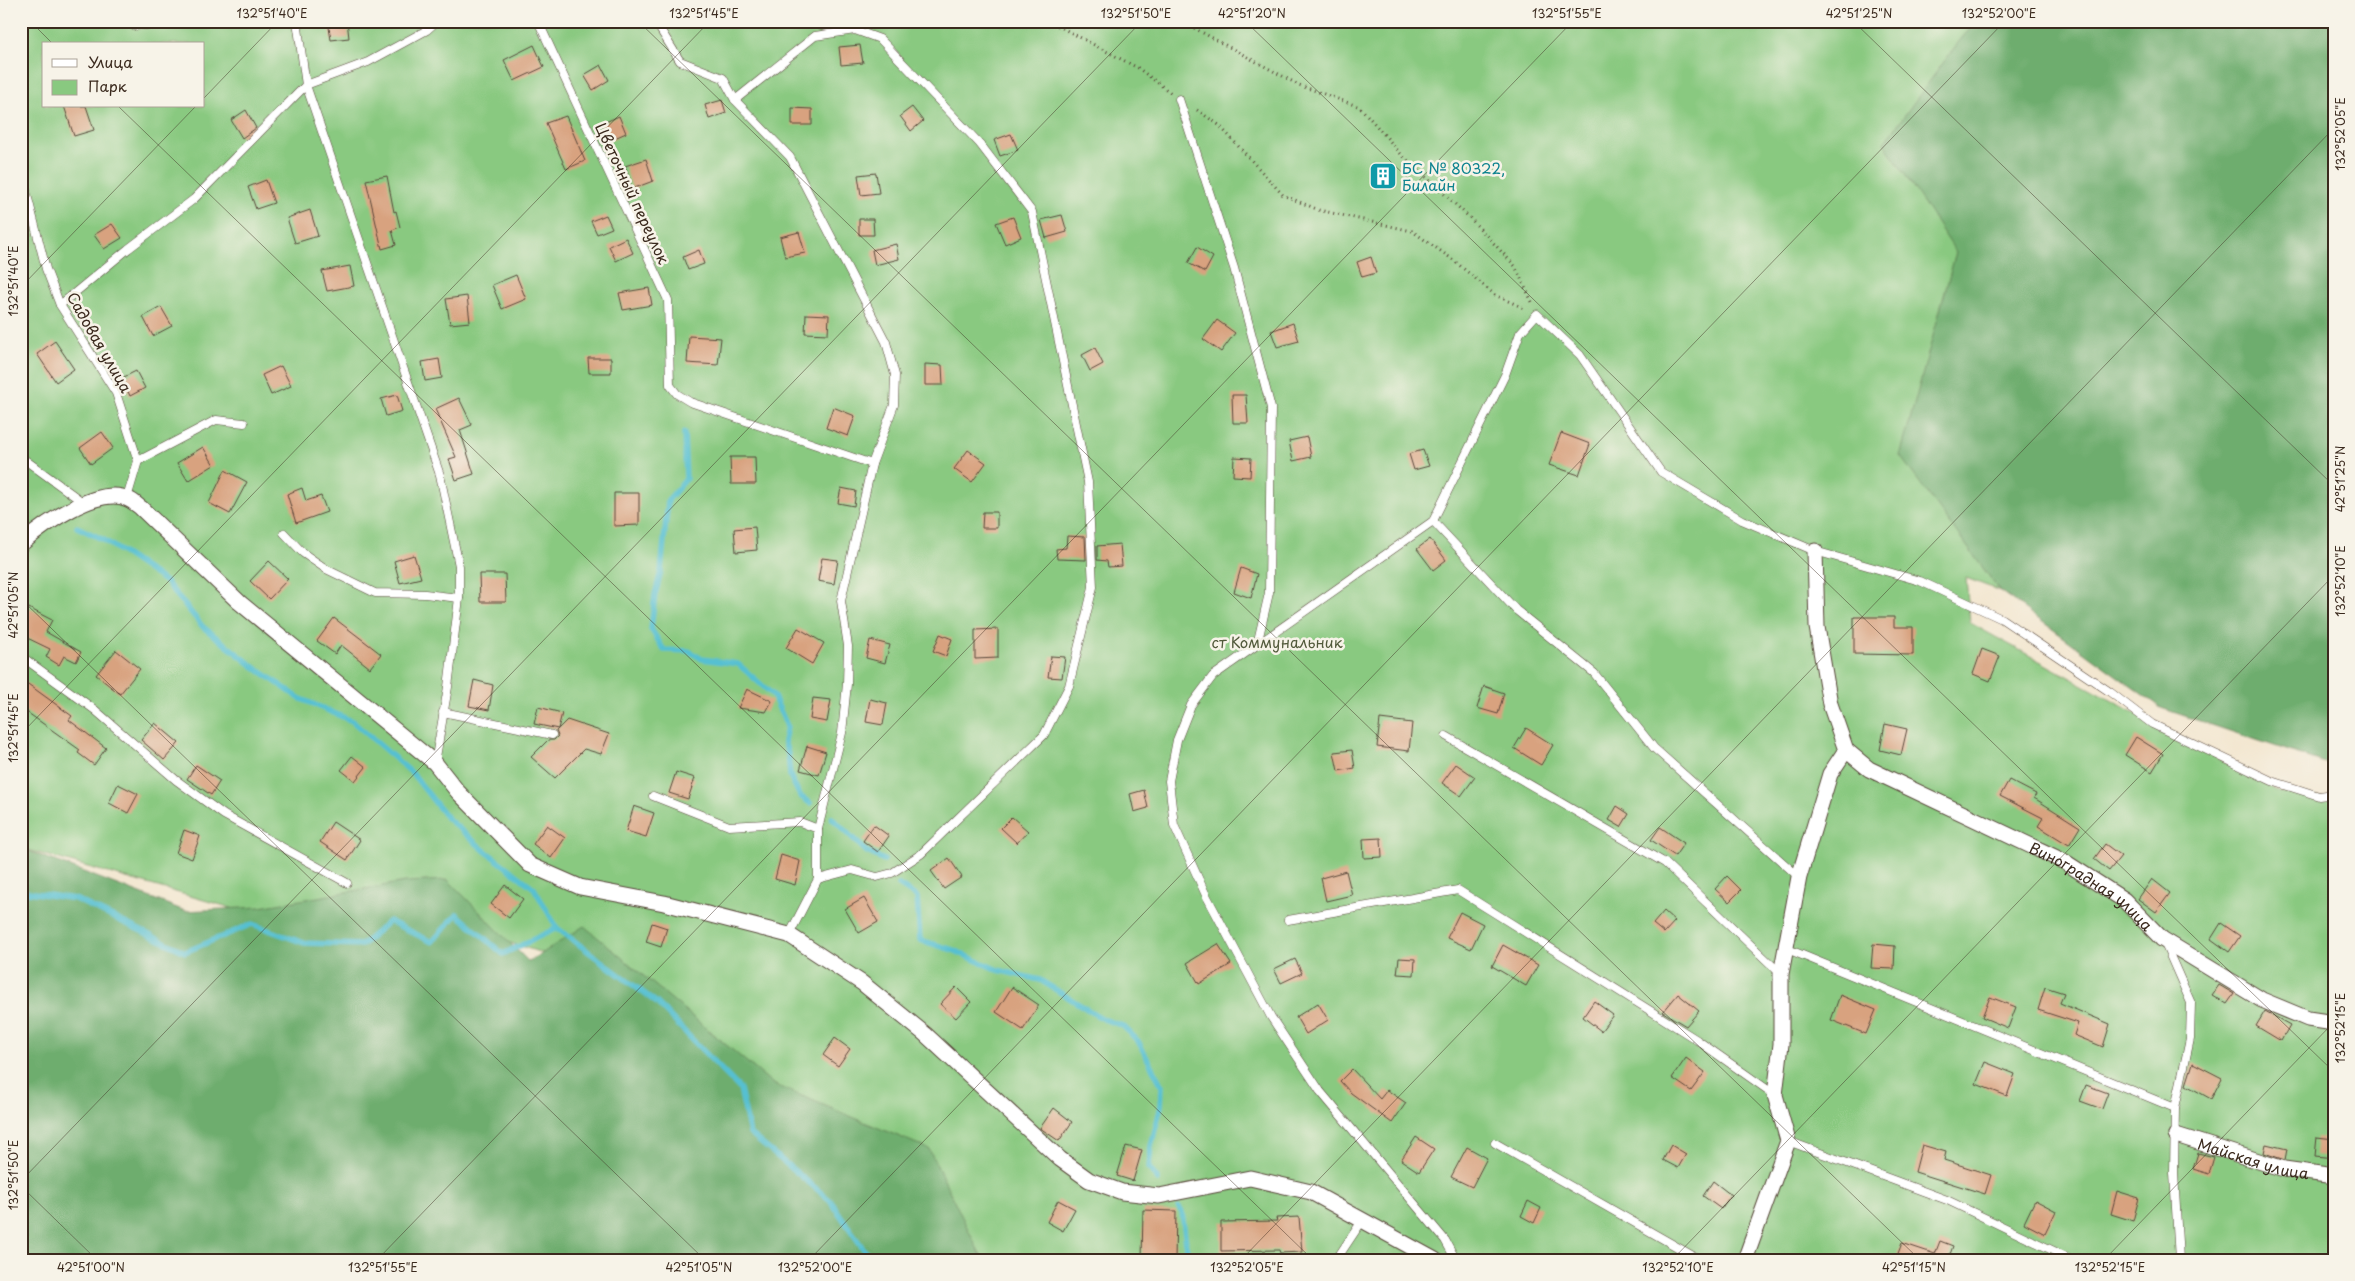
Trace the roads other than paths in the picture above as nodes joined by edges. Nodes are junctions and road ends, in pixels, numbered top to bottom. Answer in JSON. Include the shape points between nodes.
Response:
{"nodes":[{"id":1,"x":127,"y":21,"type":"edge"},
{"id":2,"x":193,"y":21,"type":"edge"},
{"id":3,"x":297,"y":21,"type":"edge"},
{"id":4,"x":437,"y":21,"type":"edge"},
{"id":5,"x":538,"y":21,"type":"edge"},
{"id":6,"x":655,"y":21,"type":"edge"},
{"id":7,"x":306,"y":85,"type":"junction"},
{"id":8,"x":1180,"y":98,"type":"road end"},
{"id":9,"x":735,"y":100,"type":"junction"},
{"id":10,"x":21,"y":171,"type":"edge"},
{"id":11,"x":60,"y":305,"type":"junction"},
{"id":12,"x":244,"y":423,"type":"dead end"},
{"id":13,"x":21,"y":457,"type":"edge"},
{"id":14,"x":138,"y":461,"type":"junction"},
{"id":15,"x":872,"y":464,"type":"junction"},
{"id":16,"x":127,"y":498,"type":"junction"},
{"id":17,"x":84,"y":503,"type":"junction"},
{"id":18,"x":1433,"y":521,"type":"junction"},
{"id":19,"x":284,"y":533,"type":"dead end"},
{"id":20,"x":21,"y":544,"type":"edge"},
{"id":21,"x":1815,"y":551,"type":"junction"},
{"id":22,"x":459,"y":598,"type":"junction"},
{"id":23,"x":1257,"y":645,"type":"junction"},
{"id":24,"x":21,"y":656,"type":"edge"},
{"id":25,"x":443,"y":712,"type":"junction"},
{"id":26,"x":552,"y":735,"type":"dead end"},
{"id":27,"x":1446,"y":736,"type":"dead end"},
{"id":28,"x":1846,"y":750,"type":"junction"},
{"id":29,"x":435,"y":763,"type":"junction"},
{"id":30,"x":2334,"y":794,"type":"edge"},
{"id":31,"x":653,"y":796,"type":"dead end"},
{"id":32,"x":818,"y":829,"type":"junction"},
{"id":33,"x":1799,"y":877,"type":"junction"},
{"id":34,"x":818,"y":878,"type":"junction"},
{"id":35,"x":347,"y":883,"type":"dead end"},
{"id":36,"x":1288,"y":920,"type":"dead end"},
{"id":37,"x":789,"y":935,"type":"junction"},
{"id":38,"x":2162,"y":939,"type":"junction"},
{"id":39,"x":1785,"y":948,"type":"junction"},
{"id":40,"x":1781,"y":974,"type":"junction"},
{"id":41,"x":2334,"y":1023,"type":"edge"},
{"id":42,"x":1776,"y":1095,"type":"junction"},
{"id":43,"x":2175,"y":1108,"type":"junction"},
{"id":44,"x":2176,"y":1135,"type":"junction"},
{"id":45,"x":1788,"y":1141,"type":"junction"},
{"id":46,"x":1496,"y":1143,"type":"dead end"},
{"id":47,"x":2334,"y":1176,"type":"edge"},
{"id":48,"x":1362,"y":1221,"type":"junction"},
{"id":49,"x":1336,"y":1260,"type":"edge"},
{"id":50,"x":1435,"y":1260,"type":"edge"},
{"id":51,"x":1456,"y":1260,"type":"edge"},
{"id":52,"x":1700,"y":1260,"type":"edge"},
{"id":53,"x":1745,"y":1260,"type":"edge"},
{"id":54,"x":2073,"y":1260,"type":"edge"},
{"id":55,"x":2179,"y":1260,"type":"edge"}],
"edges":[{"from":1,"to":2,"type":"lane","via":[[134,26]]},
{"from":3,"to":7,"type":"lane"},
{"from":4,"to":7,"type":"lane","via":[[427,30],[368,62]]},
{"from":5,"to":15,"type":"lane","name":"Цветочный переулок","via":[[668,300],[670,385],[690,402]]},
{"from":6,"to":9,"type":"lane","via":[[680,62],[723,78]]},
{"from":7,"to":11,"type":"lane","via":[[194,199]]},
{"from":7,"to":22,"type":"lane","via":[[440,475],[459,566]]},
{"from":8,"to":23,"type":"lane","via":[[1234,268],[1271,408],[1269,593]]},
{"from":9,"to":15,"type":"lane","via":[[790,157],[886,342],[895,375],[894,404]]},
{"from":9,"to":34,"type":"lane","via":[[815,36],[855,30],[880,39],[980,144],[1032,212],[1088,482],[1092,587],[1069,686],[1044,735],[921,854],[892,873],[877,877],[852,870]]},
{"from":10,"to":11,"type":"lane","name":"Садовая улица","via":[[46,269]]},
{"from":11,"to":14,"type":"lane","name":"Садовая улица","via":[[116,393]]},
{"from":12,"to":14,"type":"lane","via":[[216,420]]},
{"from":13,"to":17,"type":"lane"},
{"from":14,"to":16,"type":"lane"},
{"from":15,"to":32,"type":"lane","via":[[841,601],[848,646],[847,684],[842,733]]},
{"from":16,"to":17,"type":"street","via":[[109,497]]},
{"from":16,"to":29,"type":"street","via":[[239,602]]},
{"from":17,"to":20,"type":"street","via":[[38,529]]},
{"from":18,"to":21,"type":"lane","via":[[1505,375],[1520,333],[1537,314],[1580,355],[1662,472],[1742,520]]},
{"from":18,"to":23,"type":"lane"},
{"from":18,"to":33,"type":"lane","via":[[1516,610],[1594,673],[1654,748]]},
{"from":19,"to":22,"type":"lane","via":[[303,553],[326,569],[375,593]]},
{"from":21,"to":28,"type":"street","via":[[1817,627],[1830,704]]},
{"from":21,"to":30,"type":"lane","via":[[1920,581],[2002,619],[2152,724],[2272,781],[2319,796]]},
{"from":22,"to":25,"type":"lane"},
{"from":23,"to":51,"type":"lane","via":[[1212,676],[1191,705],[1177,740],[1169,781],[1174,824],[1205,893],[1271,1017],[1320,1091],[1445,1240]]},
{"from":24,"to":35,"type":"lane","via":[[95,710],[176,780],[224,815]]},
{"from":25,"to":26,"type":"lane"},
{"from":25,"to":29,"type":"lane"},
{"from":27,"to":40,"type":"lane","via":[[1665,863]]},
{"from":28,"to":33,"type":"street","via":[[1830,774]]},
{"from":28,"to":38,"type":"street","name":"Виноградная улица","via":[[1869,769],[2065,862],[2124,900]]},
{"from":29,"to":37,"type":"street","via":[[458,792],[530,865],[580,887],[664,903]]},
{"from":31,"to":32,"type":"lane","via":[[729,826],[800,822]]},
{"from":32,"to":34,"type":"lane"},
{"from":33,"to":39,"type":"street"},
{"from":34,"to":37,"type":"lane"},
{"from":36,"to":42,"type":"lane","via":[[1458,890],[1697,1040]]},
{"from":37,"to":48,"type":"street","via":[[862,983],[926,1034],[1060,1159],[1089,1180],[1122,1192],[1159,1196],[1250,1178],[1312,1192]]},
{"from":38,"to":41,"type":"street","name":"Виноградная улица","via":[[2262,1000],[2308,1019]]},
{"from":38,"to":43,"type":"lane","via":[[2191,1003],[2190,1039]]},
{"from":39,"to":40,"type":"street"},
{"from":39,"to":43,"type":"lane"},
{"from":40,"to":42,"type":"street","via":[[1781,1044]]},
{"from":42,"to":45,"type":"street"},
{"from":43,"to":44,"type":"lane"},
{"from":44,"to":47,"type":"street","name":"Майская улица","via":[[2284,1169]]},
{"from":44,"to":55,"type":"lane","via":[[2174,1173]]},
{"from":45,"to":53,"type":"street"},
{"from":45,"to":54,"type":"lane","via":[[1947,1200]]},
{"from":46,"to":52,"type":"lane"},
{"from":48,"to":49,"type":"lane"},
{"from":48,"to":50,"type":"street"}]}
